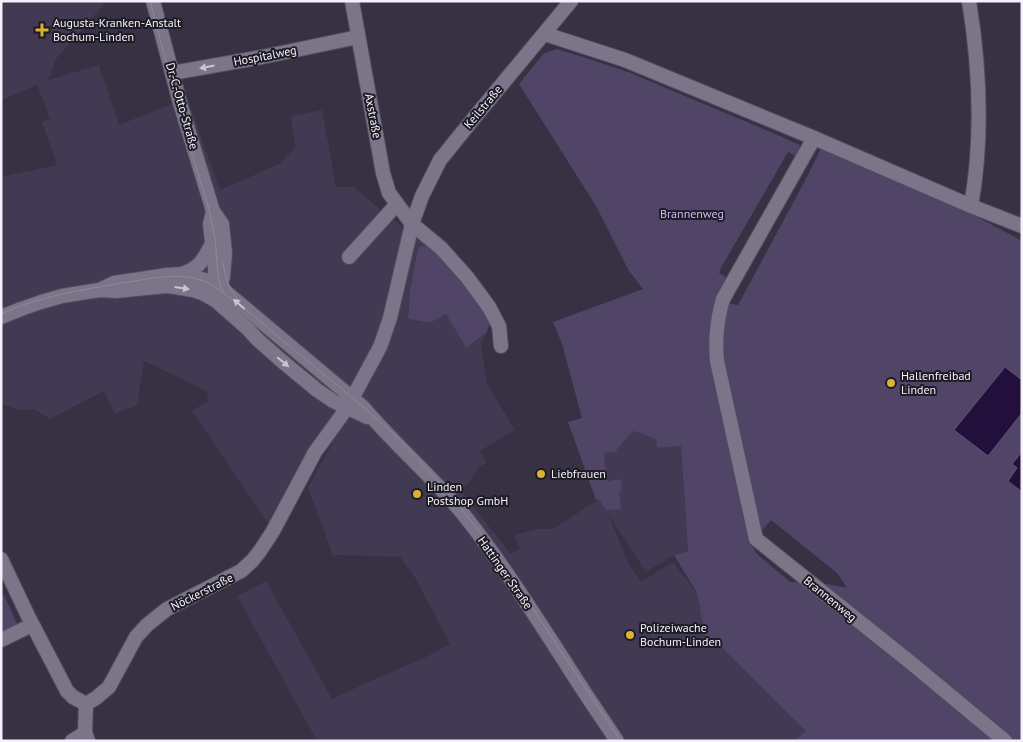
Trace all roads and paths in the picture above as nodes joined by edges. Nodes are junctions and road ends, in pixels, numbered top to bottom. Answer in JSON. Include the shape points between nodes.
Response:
{"nodes":[{"id":1,"x":153,"y":1,"type":"edge"},
{"id":2,"x":352,"y":1,"type":"edge"},
{"id":3,"x":571,"y":1,"type":"edge"},
{"id":4,"x":969,"y":1,"type":"edge"},
{"id":5,"x":545,"y":34,"type":"junction"},
{"id":6,"x":358,"y":37,"type":"junction"},
{"id":7,"x":172,"y":73,"type":"junction"},
{"id":8,"x":814,"y":138,"type":"junction"},
{"id":9,"x":397,"y":204,"type":"junction"},
{"id":10,"x":971,"y":206,"type":"junction"},
{"id":11,"x":213,"y":211,"type":"junction"},
{"id":12,"x":412,"y":224,"type":"junction"},
{"id":13,"x":1022,"y":226,"type":"edge"},
{"id":14,"x":213,"y":242,"type":"junction"},
{"id":15,"x":349,"y":257,"type":"dead end"},
{"id":16,"x":182,"y":274,"type":"junction"},
{"id":17,"x":99,"y":290,"type":"junction"},
{"id":18,"x":217,"y":291,"type":"junction"},
{"id":19,"x":1,"y":318,"type":"edge"},
{"id":20,"x":501,"y":346,"type":"dead end"},
{"id":21,"x":349,"y":403,"type":"junction"},
{"id":22,"x":1,"y":559,"type":"edge"},
{"id":23,"x":32,"y":625,"type":"junction"},
{"id":24,"x":1,"y":640,"type":"edge"},
{"id":25,"x":86,"y":704,"type":"junction"},
{"id":26,"x":86,"y":737,"type":"edge"},
{"id":27,"x":72,"y":741,"type":"edge"},
{"id":28,"x":617,"y":741,"type":"edge"},
{"id":29,"x":1005,"y":741,"type":"edge"}],
"edges":[{"from":1,"to":7,"type":"street","name":"Dr.-C.-Otto-Straße"},
{"from":2,"to":6,"type":"street","name":"Axstraße"},
{"from":3,"to":5,"type":"street","name":"Keilstraße"},
{"from":4,"to":10,"type":"street","via":[[976,53],[978,108],[977,168]]},
{"from":5,"to":8,"type":"street","via":[[625,60]]},
{"from":5,"to":12,"type":"street","name":"Keilstraße","via":[[440,160]]},
{"from":6,"to":7,"type":"street","name":"Hospitalweg","one_way":true},
{"from":6,"to":9,"type":"street","name":"Axstraße","via":[[384,173],[389,193]]},
{"from":7,"to":11,"type":"street","name":"Dr.-C.-Otto-Straße"},
{"from":8,"to":10,"type":"street"},
{"from":8,"to":29,"type":"street","name":"Brannenweg","via":[[723,299],[718,317],[717,360],[756,539]]},
{"from":9,"to":12,"type":"street","name":"Axstraße"},
{"from":9,"to":15,"type":"street"},
{"from":10,"to":13,"type":"street"},
{"from":11,"to":14,"type":"street","name":"Dr.-C.-Otto-Straße","via":[[210,224]]},
{"from":11,"to":18,"type":"street","name":"Dr.-C.-Otto-Straße","via":[[222,224],[225,253],[223,277]]},
{"from":12,"to":20,"type":"street","via":[[440,248],[478,291],[499,326]]},
{"from":12,"to":21,"type":"street","name":"Keilstraße","via":[[380,347]]},
{"from":14,"to":16,"type":"street","via":[[198,266]]},
{"from":14,"to":18,"type":"street","name":"Dr.-C.-Otto-Straße"},
{"from":16,"to":17,"type":"street","name":"Hattinger Straße","via":[[114,283]]},
{"from":16,"to":18,"type":"street","name":"Hattinger Straße","via":[[205,280]]},
{"from":17,"to":18,"type":"street","name":"Hattinger Straße","one_way":true,"via":[[116,292],[175,287]]},
{"from":17,"to":19,"type":"street","name":"Hattinger Straße","via":[[62,296]]},
{"from":18,"to":21,"type":"street","name":"Hattinger Straße","via":[[257,339],[283,362],[333,401]]},
{"from":21,"to":25,"type":"street","name":"Nöckerstraße","via":[[315,452],[273,531],[252,561],[231,577],[167,609],[148,625],[136,637],[109,687]]},
{"from":21,"to":28,"type":"street","name":"Hattinger Straße","via":[[363,407],[470,523],[516,586]]},
{"from":22,"to":23,"type":"street"},
{"from":23,"to":24,"type":"street"},
{"from":23,"to":25,"type":"street","via":[[69,694]]},
{"from":25,"to":26,"type":"street"},
{"from":26,"to":27,"type":"street"}]}
